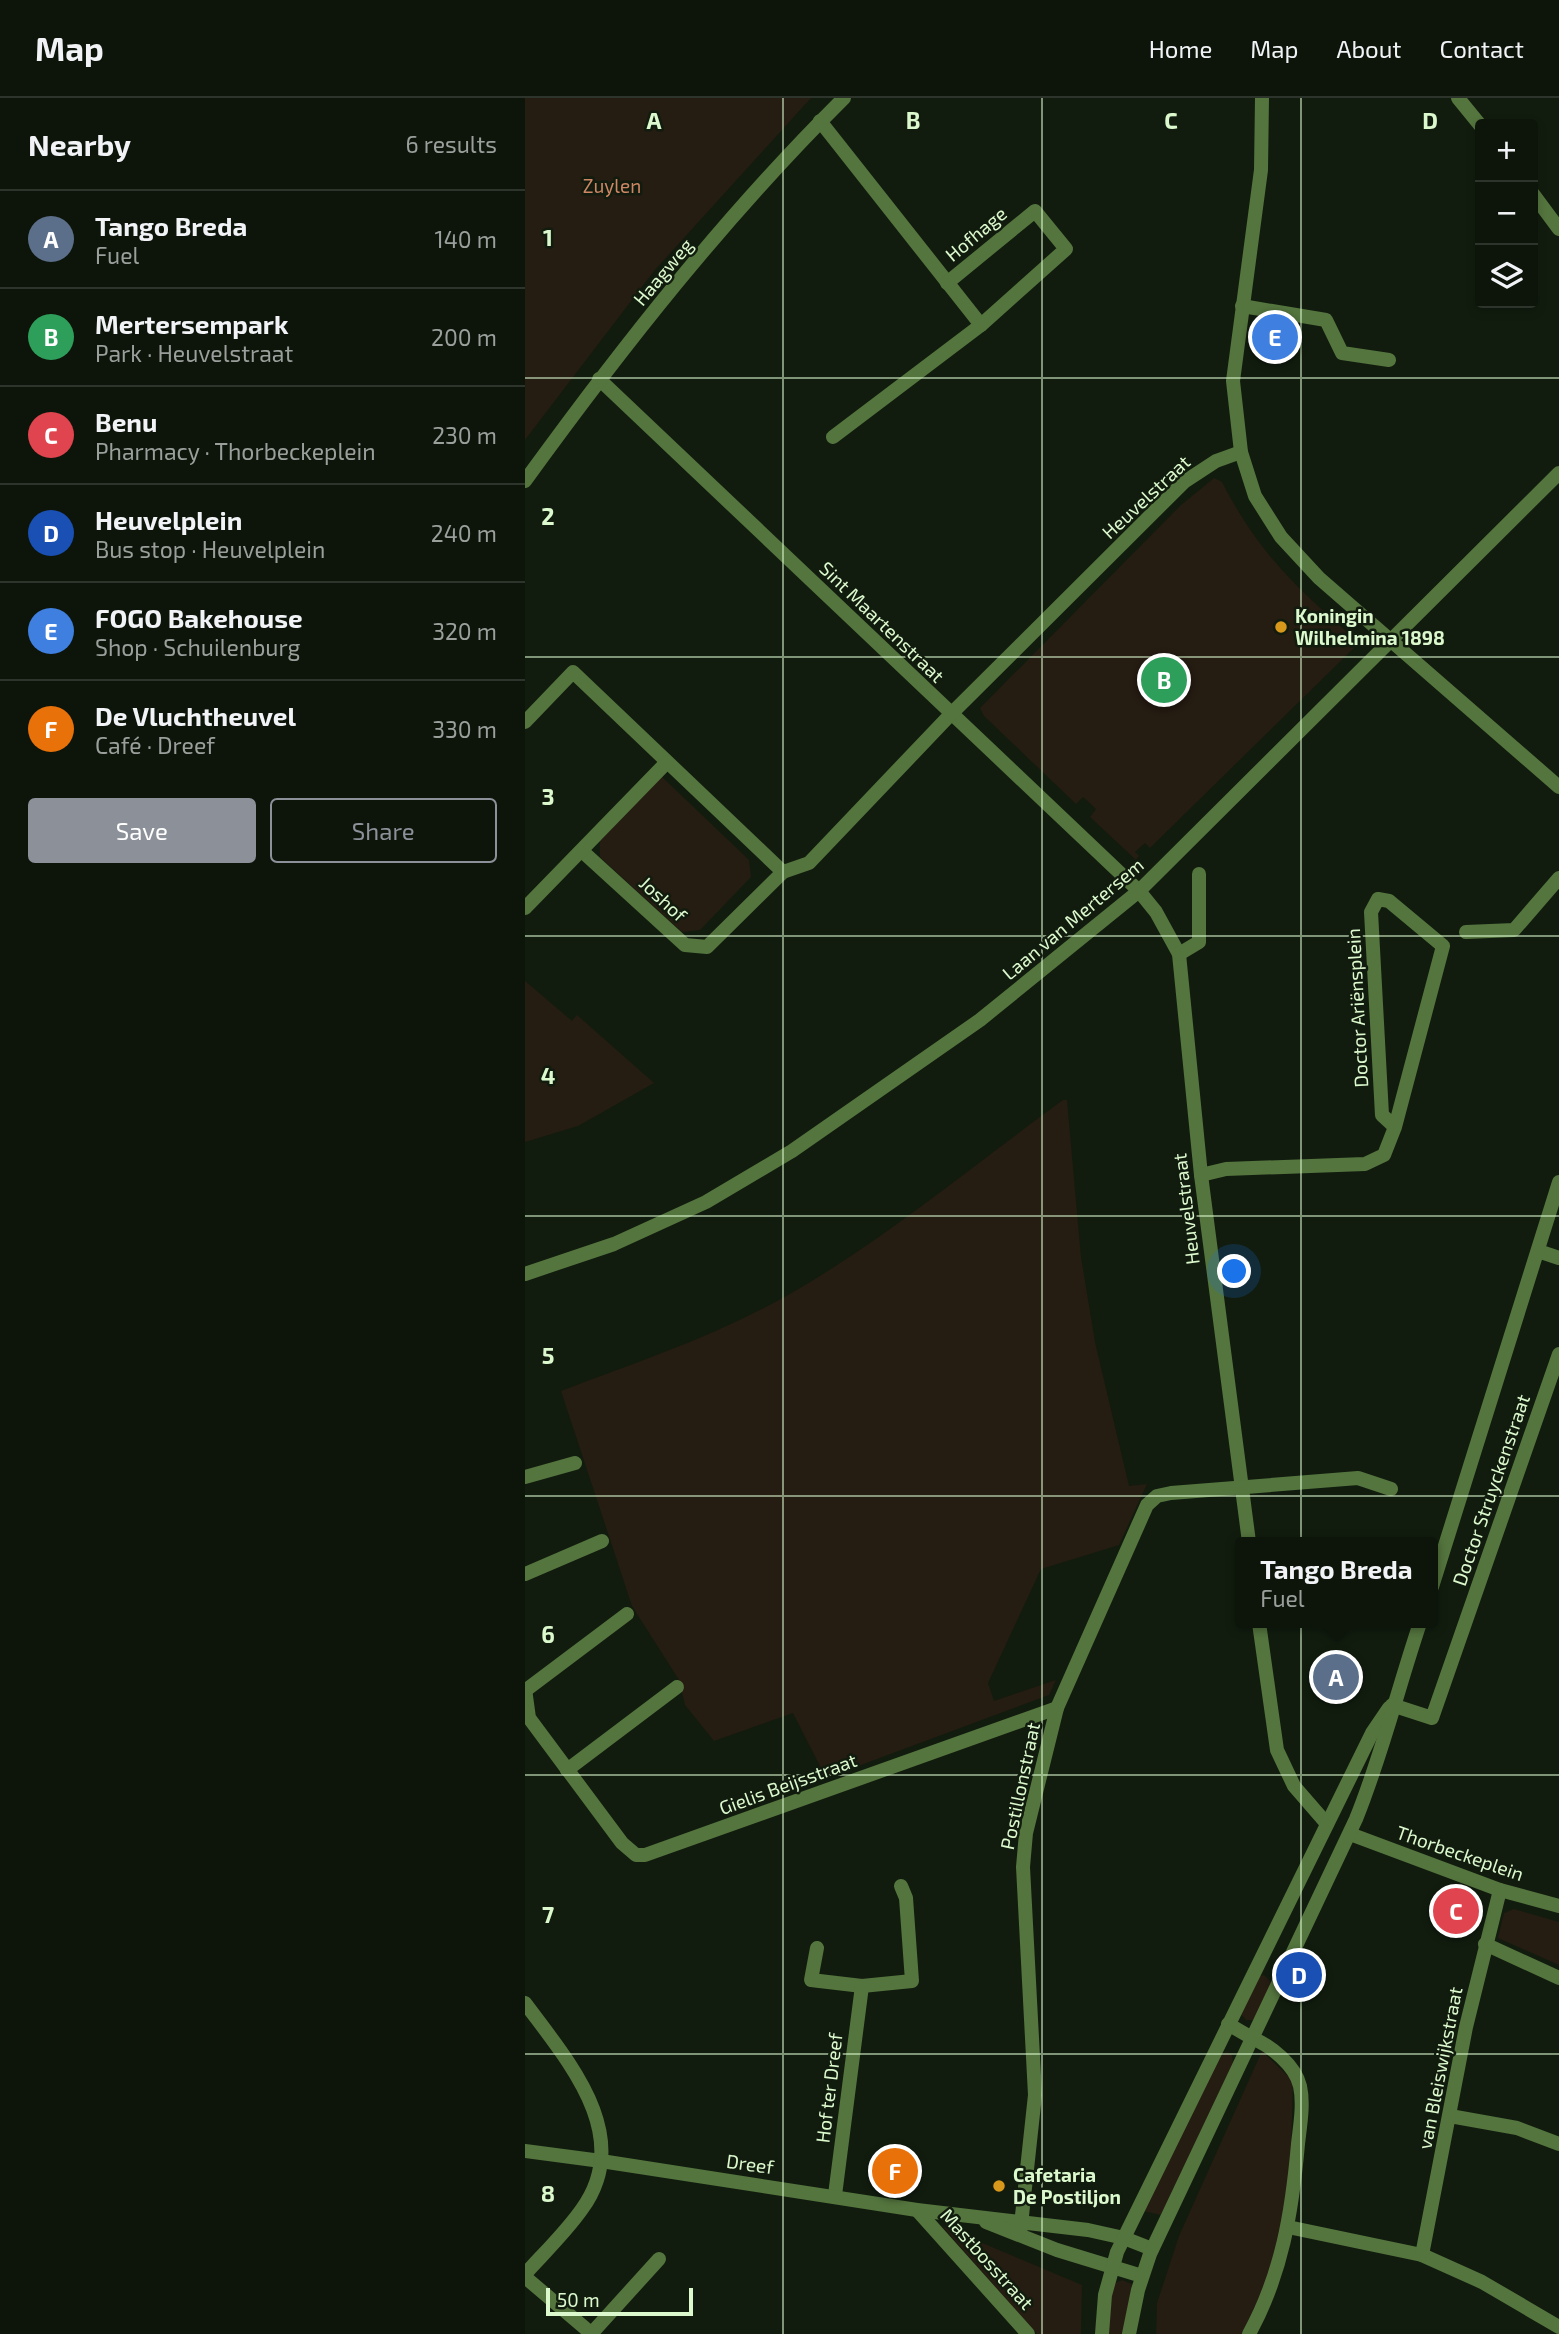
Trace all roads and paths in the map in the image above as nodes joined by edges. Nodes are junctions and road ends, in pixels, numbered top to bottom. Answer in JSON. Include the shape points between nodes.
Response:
{"nodes":[{"id":1,"x":844,"y":98,"type":"edge"},
{"id":2,"x":1262,"y":98,"type":"edge"},
{"id":3,"x":1461,"y":101,"type":"edge"},
{"id":4,"x":1475,"y":119,"type":"edge"},
{"id":5,"x":820,"y":121,"type":"junction"},
{"id":6,"x":1538,"y":201,"type":"edge"},
{"id":7,"x":1559,"y":229,"type":"edge"},
{"id":8,"x":947,"y":283,"type":"junction"},
{"id":9,"x":1242,"y":306,"type":"junction"},
{"id":10,"x":981,"y":325,"type":"junction"},
{"id":11,"x":1389,"y":360,"type":"dead end"},
{"id":12,"x":599,"y":379,"type":"junction"},
{"id":13,"x":833,"y":437,"type":"dead end"},
{"id":14,"x":1241,"y":452,"type":"junction"},
{"id":15,"x":1559,"y":473,"type":"edge"},
{"id":16,"x":525,"y":481,"type":"edge"},
{"id":17,"x":1393,"y":641,"type":"junction"},
{"id":18,"x":951,"y":714,"type":"junction"},
{"id":19,"x":525,"y":722,"type":"edge"},
{"id":20,"x":667,"y":762,"type":"junction"},
{"id":21,"x":1559,"y":788,"type":"edge"},
{"id":22,"x":582,"y":851,"type":"junction"},
{"id":23,"x":783,"y":872,"type":"junction"},
{"id":24,"x":1199,"y":874,"type":"dead end"},
{"id":25,"x":1559,"y":878,"type":"edge"},
{"id":26,"x":1139,"y":891,"type":"junction"},
{"id":27,"x":525,"y":908,"type":"edge"},
{"id":28,"x":1466,"y":932,"type":"dead end"},
{"id":29,"x":1179,"y":954,"type":"junction"},
{"id":30,"x":1395,"y":1127,"type":"junction"},
{"id":31,"x":1201,"y":1175,"type":"junction"},
{"id":32,"x":1559,"y":1182,"type":"edge"},
{"id":33,"x":1538,"y":1251,"type":"junction"},
{"id":34,"x":1559,"y":1258,"type":"edge"},
{"id":35,"x":525,"y":1274,"type":"edge"},
{"id":36,"x":1559,"y":1354,"type":"edge"},
{"id":37,"x":575,"y":1463,"type":"dead end"},
{"id":38,"x":525,"y":1476,"type":"edge"},
{"id":39,"x":1242,"y":1488,"type":"junction"},
{"id":40,"x":1391,"y":1489,"type":"dead end"},
{"id":41,"x":1248,"y":1537,"type":"edge"},
{"id":42,"x":602,"y":1541,"type":"dead end"},
{"id":43,"x":1438,"y":1568,"type":"edge"},
{"id":44,"x":525,"y":1574,"type":"edge"},
{"id":45,"x":627,"y":1614,"type":"dead end"},
{"id":46,"x":1260,"y":1628,"type":"edge"},
{"id":47,"x":1418,"y":1628,"type":"edge"},
{"id":48,"x":677,"y":1687,"type":"dead end"},
{"id":49,"x":525,"y":1690,"type":"edge"},
{"id":50,"x":1392,"y":1704,"type":"junction"},
{"id":51,"x":1056,"y":1708,"type":"junction"},
{"id":52,"x":567,"y":1770,"type":"junction"},
{"id":53,"x":1327,"y":1824,"type":"junction"},
{"id":54,"x":1350,"y":1834,"type":"junction"},
{"id":55,"x":901,"y":1886,"type":"dead end"},
{"id":56,"x":1500,"y":1890,"type":"junction"},
{"id":57,"x":1559,"y":1906,"type":"edge"},
{"id":58,"x":1485,"y":1944,"type":"junction"},
{"id":59,"x":817,"y":1948,"type":"dead end"},
{"id":60,"x":1559,"y":1978,"type":"edge"},
{"id":61,"x":862,"y":1986,"type":"junction"},
{"id":62,"x":525,"y":2003,"type":"edge"},
{"id":63,"x":1227,"y":2024,"type":"junction"},
{"id":64,"x":1252,"y":2038,"type":"junction"},
{"id":65,"x":1450,"y":2116,"type":"junction"},
{"id":66,"x":1559,"y":2144,"type":"edge"},
{"id":67,"x":525,"y":2151,"type":"edge"},
{"id":68,"x":601,"y":2161,"type":"junction"},
{"id":69,"x":835,"y":2196,"type":"junction"},
{"id":70,"x":917,"y":2210,"type":"junction"},
{"id":71,"x":1020,"y":2227,"type":"junction"},
{"id":72,"x":1288,"y":2227,"type":"junction"},
{"id":73,"x":1124,"y":2238,"type":"junction"},
{"id":74,"x":1152,"y":2249,"type":"junction"},
{"id":75,"x":1422,"y":2255,"type":"junction"},
{"id":76,"x":659,"y":2259,"type":"dead end"},
{"id":77,"x":1111,"y":2267,"type":"junction"},
{"id":78,"x":525,"y":2276,"type":"edge"},
{"id":79,"x":1142,"y":2276,"type":"junction"},
{"id":80,"x":1559,"y":2328,"type":"edge"},
{"id":81,"x":592,"y":2334,"type":"edge"},
{"id":82,"x":1028,"y":2334,"type":"edge"},
{"id":83,"x":1102,"y":2334,"type":"edge"},
{"id":84,"x":1129,"y":2334,"type":"edge"},
{"id":85,"x":1249,"y":2334,"type":"edge"}],
"edges":[{"from":1,"to":5,"type":"street","name":"Haagweg"},
{"from":2,"to":9,"type":"street","via":[[1261,170]]},
{"from":3,"to":4,"type":"street"},
{"from":5,"to":8,"type":"street","name":"Hofhage"},
{"from":5,"to":12,"type":"street","name":"Haagweg"},
{"from":6,"to":7,"type":"street"},
{"from":8,"to":10,"type":"street","name":"Hofhage"},
{"from":8,"to":10,"type":"street","name":"Hofhage","via":[[1035,211],[1066,249]]},
{"from":9,"to":11,"type":"street","via":[[1326,320],[1342,353]]},
{"from":9,"to":14,"type":"street","via":[[1233,381]]},
{"from":10,"to":13,"type":"street","name":"Hofhage"},
{"from":12,"to":16,"type":"street","name":"Haagweg"},
{"from":12,"to":18,"type":"street","name":"Sint Maartenstraat"},
{"from":14,"to":17,"type":"street","via":[[1255,496],[1281,537],[1319,578]]},
{"from":14,"to":18,"type":"street","name":"Heuvelstraat","via":[[1216,461],[1184,482]]},
{"from":15,"to":17,"type":"street","name":"Laan van Mertersem"},
{"from":17,"to":21,"type":"street"},
{"from":17,"to":26,"type":"street","name":"Laan van Mertersem"},
{"from":18,"to":23,"type":"street","name":"Joshof","via":[[809,863]]},
{"from":18,"to":26,"type":"street","name":"Sint Maartenstraat"},
{"from":19,"to":20,"type":"street","via":[[573,672]]},
{"from":20,"to":22,"type":"street"},
{"from":20,"to":23,"type":"street"},
{"from":22,"to":23,"type":"street","name":"Joshof","via":[[685,945],[707,947]]},
{"from":22,"to":27,"type":"street"},
{"from":24,"to":29,"type":"street","via":[[1199,942]]},
{"from":25,"to":28,"type":"street","via":[[1514,930]]},
{"from":26,"to":29,"type":"street","name":"Heuvelstraat"},
{"from":26,"to":35,"type":"street","name":"Laan van Mertersem","via":[[980,1020],[792,1151],[676,1217]]},
{"from":29,"to":31,"type":"street","name":"Heuvelstraat"},
{"from":30,"to":30,"type":"street","name":"Doctor Ariënsplein","via":[[1382,1115],[1371,912],[1378,899],[1389,901],[1443,946]]},
{"from":30,"to":31,"type":"street","name":"Doctor Ariënsplein","via":[[1384,1155],[1365,1164],[1226,1169]]},
{"from":31,"to":39,"type":"street","name":"Heuvelstraat"},
{"from":32,"to":33,"type":"street","name":"Doctor Struyckenstraat"},
{"from":33,"to":34,"type":"street"},
{"from":33,"to":43,"type":"street","name":"Doctor Struyckenstraat"},
{"from":36,"to":50,"type":"street","name":"Doctor Struyckenstraat","via":[[1432,1718]]},
{"from":37,"to":38,"type":"street"},
{"from":39,"to":40,"type":"street","name":"Postillonstraat","via":[[1358,1478]]},
{"from":39,"to":41,"type":"street","name":"Heuvelstraat"},
{"from":39,"to":51,"type":"street","name":"Postillonstraat","via":[[1171,1493],[1157,1496],[1147,1505]]},
{"from":42,"to":44,"type":"street"},
{"from":45,"to":49,"type":"street","name":"Gielis Beijsstraat"},
{"from":46,"to":53,"type":"street","via":[[1277,1750],[1294,1786]]},
{"from":47,"to":50,"type":"street"},
{"from":48,"to":52,"type":"street"},
{"from":49,"to":52,"type":"street","name":"Gielis Beijsstraat","via":[[529,1718]]},
{"from":50,"to":53,"type":"street","via":[[1372,1732]]},
{"from":50,"to":54,"type":"street","via":[[1380,1755]]},
{"from":51,"to":52,"type":"street","name":"Gielis Beijsstraat","via":[[645,1855],[636,1855],[622,1843]]},
{"from":51,"to":71,"type":"street","name":"Postillonstraat","via":[[1023,1858],[1035,2095]]},
{"from":53,"to":54,"type":"street","name":"Thorbeckeplein"},
{"from":53,"to":63,"type":"street"},
{"from":54,"to":56,"type":"street","name":"Thorbeckeplein"},
{"from":54,"to":64,"type":"street"},
{"from":55,"to":61,"type":"street","via":[[906,1898],[912,1981]]},
{"from":56,"to":57,"type":"street","name":"Thorbeckeplein"},
{"from":56,"to":58,"type":"street","name":"van Bleiswijkstraat"},
{"from":58,"to":60,"type":"street"},
{"from":58,"to":65,"type":"street","name":"van Bleiswijkstraat"},
{"from":59,"to":61,"type":"street","via":[[811,1980]]},
{"from":61,"to":69,"type":"street","name":"Hof ter Dreef"},
{"from":62,"to":68,"type":"street","via":[[585,2089],[600,2128]]},
{"from":63,"to":64,"type":"street"},
{"from":63,"to":73,"type":"street"},
{"from":64,"to":72,"type":"street","via":[[1281,2057],[1301,2090]]},
{"from":64,"to":74,"type":"street"},
{"from":65,"to":66,"type":"street","via":[[1517,2128]]},
{"from":65,"to":75,"type":"street","name":"van Bleiswijkstraat"},
{"from":67,"to":68,"type":"street","name":"Dreef"},
{"from":68,"to":69,"type":"street","name":"Dreef"},
{"from":68,"to":78,"type":"street","via":[[583,2209]]},
{"from":69,"to":70,"type":"street","name":"Dreef"},
{"from":70,"to":71,"type":"street","name":"Dreef","via":[[969,2215]]},
{"from":70,"to":82,"type":"street","name":"Mastbosstraat"},
{"from":71,"to":73,"type":"street","name":"Dreef"},
{"from":71,"to":77,"type":"street","name":"Dreef"},
{"from":72,"to":75,"type":"street"},
{"from":72,"to":85,"type":"street","via":[[1276,2274]]},
{"from":73,"to":74,"type":"street","name":"Dreef"},
{"from":73,"to":77,"type":"street"},
{"from":74,"to":79,"type":"street"},
{"from":75,"to":80,"type":"street","via":[[1482,2282]]},
{"from":76,"to":81,"type":"street"},
{"from":77,"to":79,"type":"street","name":"Dreef"},
{"from":77,"to":83,"type":"street"},
{"from":78,"to":81,"type":"street"},
{"from":79,"to":84,"type":"street"}]}
